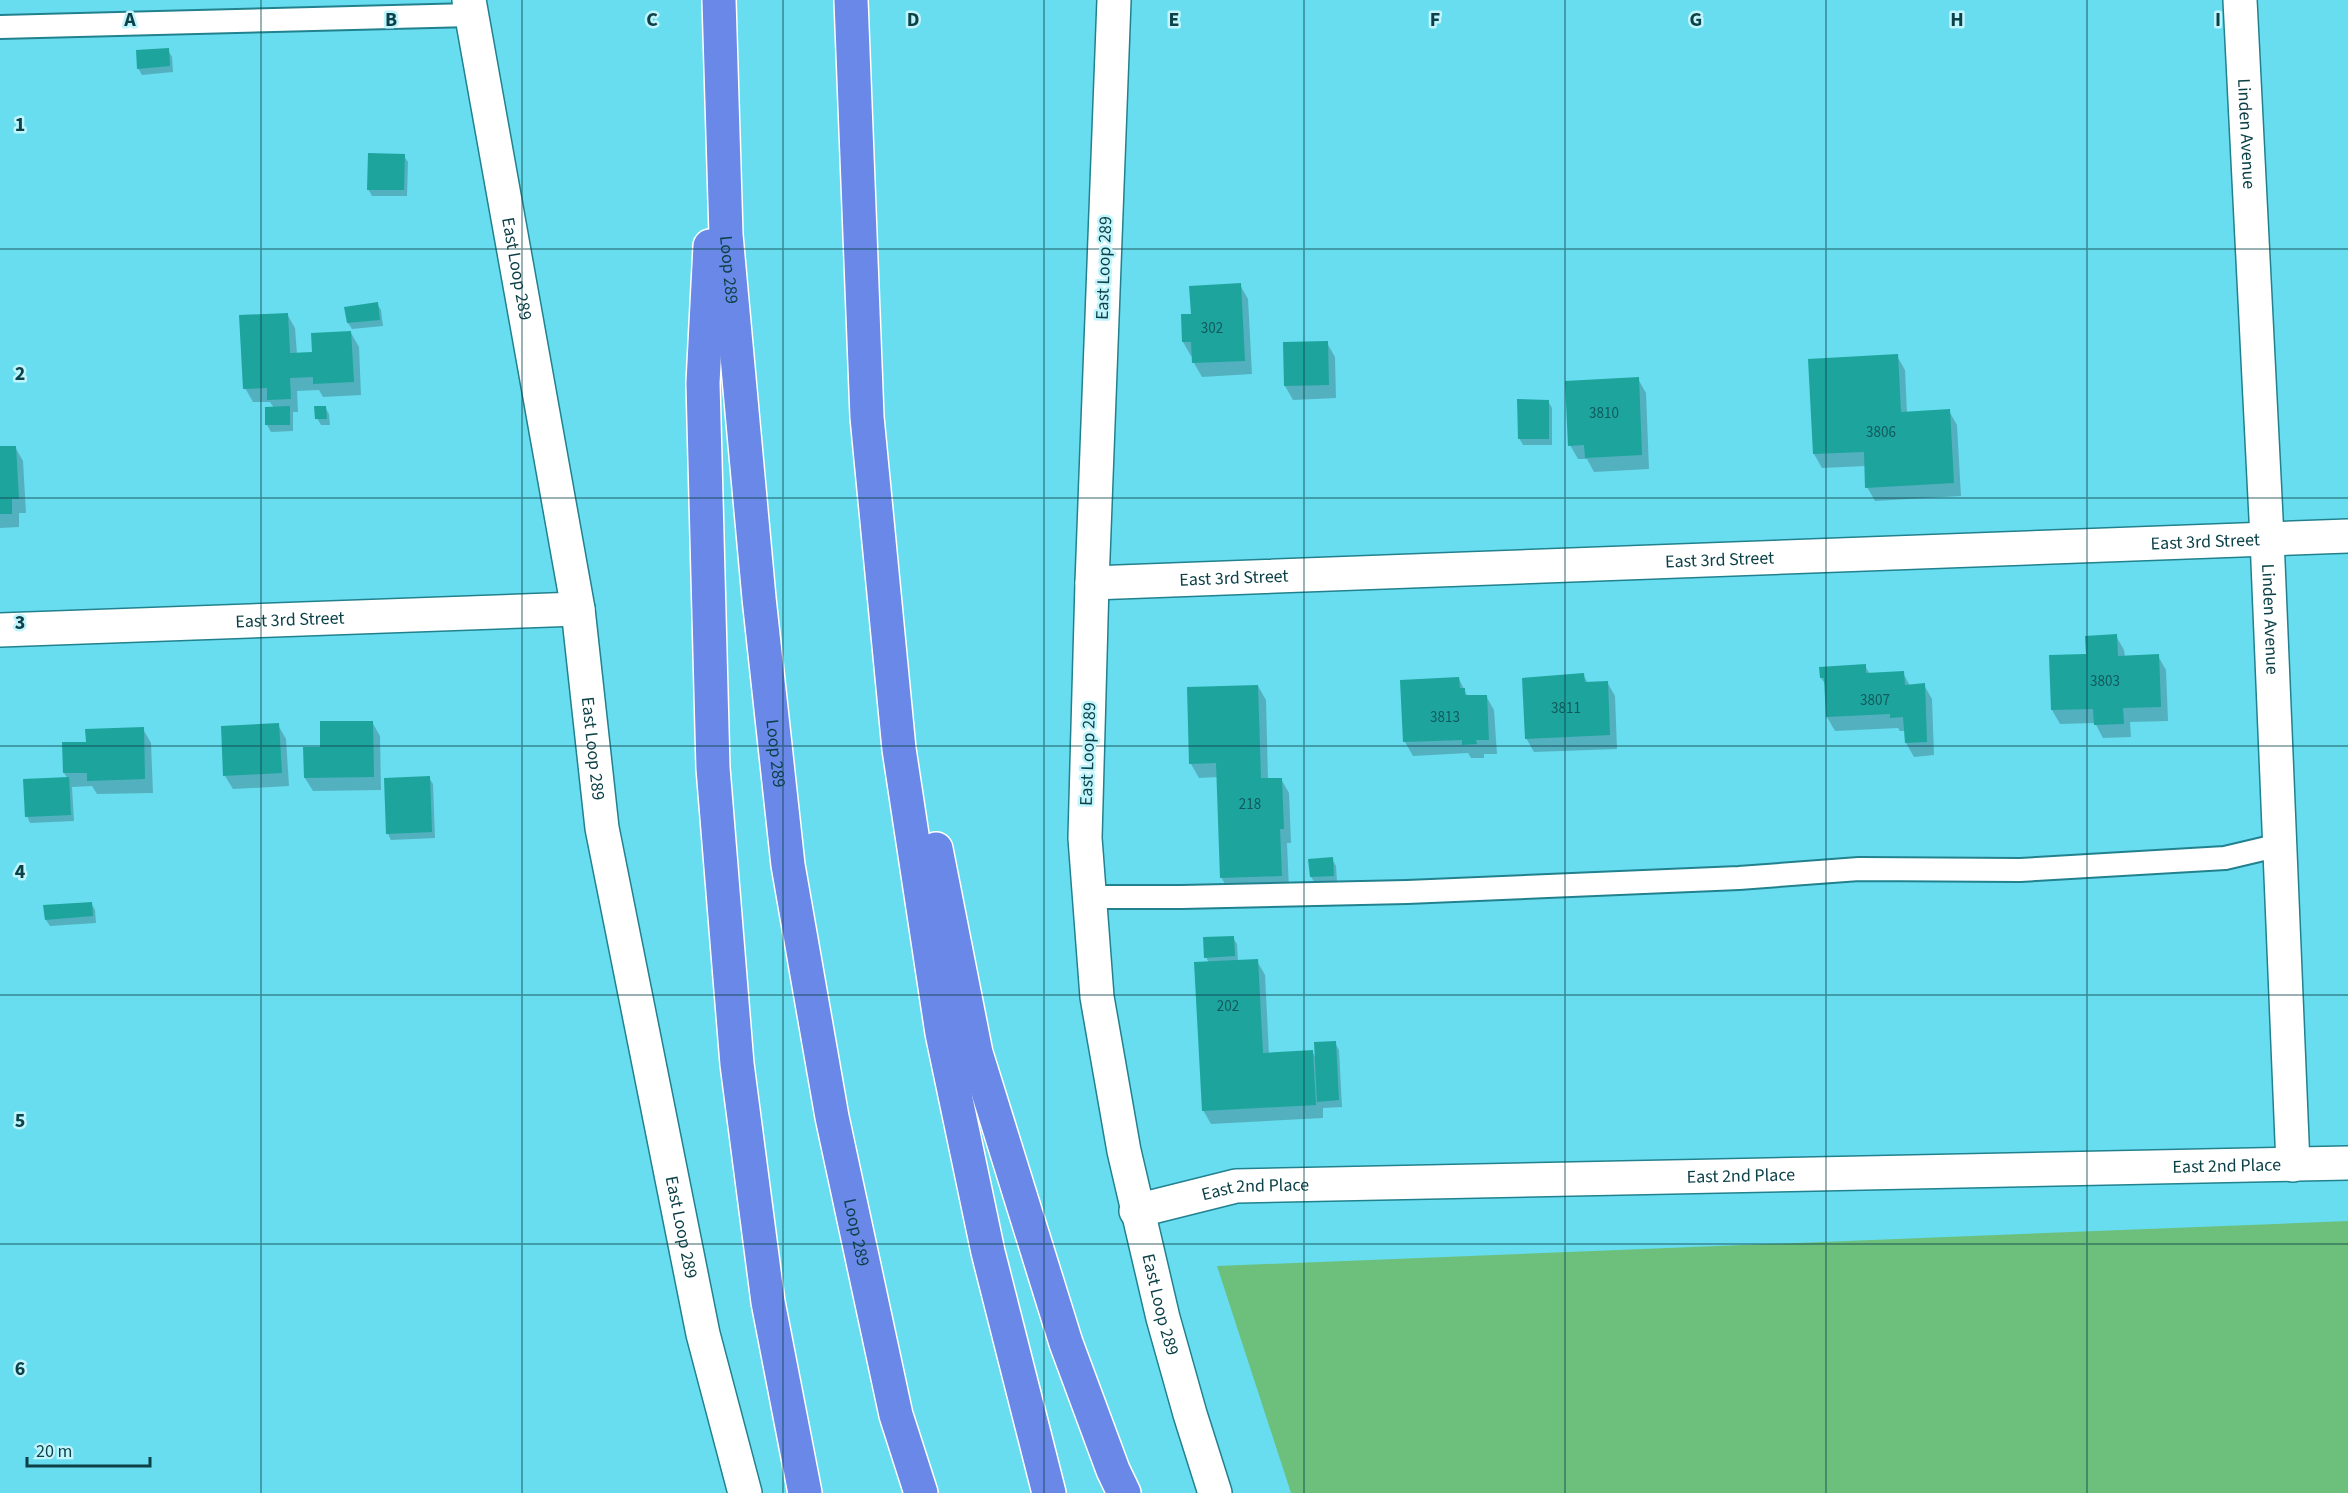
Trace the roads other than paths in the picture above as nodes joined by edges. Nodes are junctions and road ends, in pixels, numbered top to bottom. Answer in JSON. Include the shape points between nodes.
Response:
{"nodes":[{"id":1,"x":719,"y":0,"type":"edge"},
{"id":2,"x":851,"y":0,"type":"edge"},
{"id":3,"x":1114,"y":0,"type":"edge"},
{"id":4,"x":2240,"y":0,"type":"edge"},
{"id":5,"x":470,"y":8,"type":"edge"},
{"id":6,"x":0,"y":27,"type":"edge"},
{"id":7,"x":721,"y":52,"type":"junction"},
{"id":8,"x":867,"y":417,"type":"junction"},
{"id":9,"x":2348,"y":536,"type":"edge"},
{"id":10,"x":2267,"y":538,"type":"junction"},
{"id":11,"x":1092,"y":583,"type":"junction"},
{"id":12,"x":578,"y":609,"type":"junction"},
{"id":13,"x":0,"y":630,"type":"edge"},
{"id":14,"x":2280,"y":845,"type":"junction"},
{"id":15,"x":1090,"y":897,"type":"junction"},
{"id":16,"x":2348,"y":1163,"type":"edge"},
{"id":17,"x":2293,"y":1165,"type":"junction"},
{"id":18,"x":1136,"y":1211,"type":"junction"},
{"id":19,"x":745,"y":1493,"type":"edge"},
{"id":20,"x":805,"y":1493,"type":"edge"},
{"id":21,"x":921,"y":1493,"type":"edge"},
{"id":22,"x":1049,"y":1493,"type":"edge"},
{"id":23,"x":1124,"y":1493,"type":"edge"},
{"id":24,"x":1215,"y":1493,"type":"edge"}],
"edges":[{"from":1,"to":7,"type":"highway","name":"Loop 289"},
{"from":2,"to":8,"type":"highway"},
{"from":3,"to":11,"type":"street","name":"East Loop 289"},
{"from":4,"to":10,"type":"street","name":"Linden Avenue"},
{"from":5,"to":6,"type":"lane"},
{"from":5,"to":12,"type":"street","name":"East Loop 289"},
{"from":7,"to":20,"type":"highway","via":[[703,383],[713,768],[742,1100],[768,1302]]},
{"from":7,"to":21,"type":"highway","name":"Loop 289","via":[[726,236],[788,865],[834,1128],[896,1415]]},
{"from":8,"to":22,"type":"highway","via":[[899,749],[942,1034],[988,1252]]},
{"from":8,"to":23,"type":"highway","via":[[914,737],[976,1053],[1066,1343]]},
{"from":9,"to":10,"type":"street","name":"East 3rd Street"},
{"from":10,"to":11,"type":"street","name":"East 3rd Street"},
{"from":10,"to":14,"type":"street","name":"Linden Avenue"},
{"from":11,"to":15,"type":"street","name":"East Loop 289","via":[[1085,838]]},
{"from":12,"to":13,"type":"street","name":"East 3rd Street"},
{"from":12,"to":19,"type":"street","name":"East Loop 289","via":[[602,828],[703,1334]]},
{"from":14,"to":15,"type":"lane","via":[[2225,858],[2020,870],[1859,869],[1407,892]]},
{"from":14,"to":17,"type":"street","name":"Linden Avenue"},
{"from":15,"to":18,"type":"street","name":"East Loop 289","via":[[1097,998]]},
{"from":16,"to":17,"type":"street","name":"East 2nd Place"},
{"from":17,"to":18,"type":"street","name":"East 2nd Place","via":[[1236,1186]]},
{"from":18,"to":24,"type":"street","name":"East Loop 289"}]}
